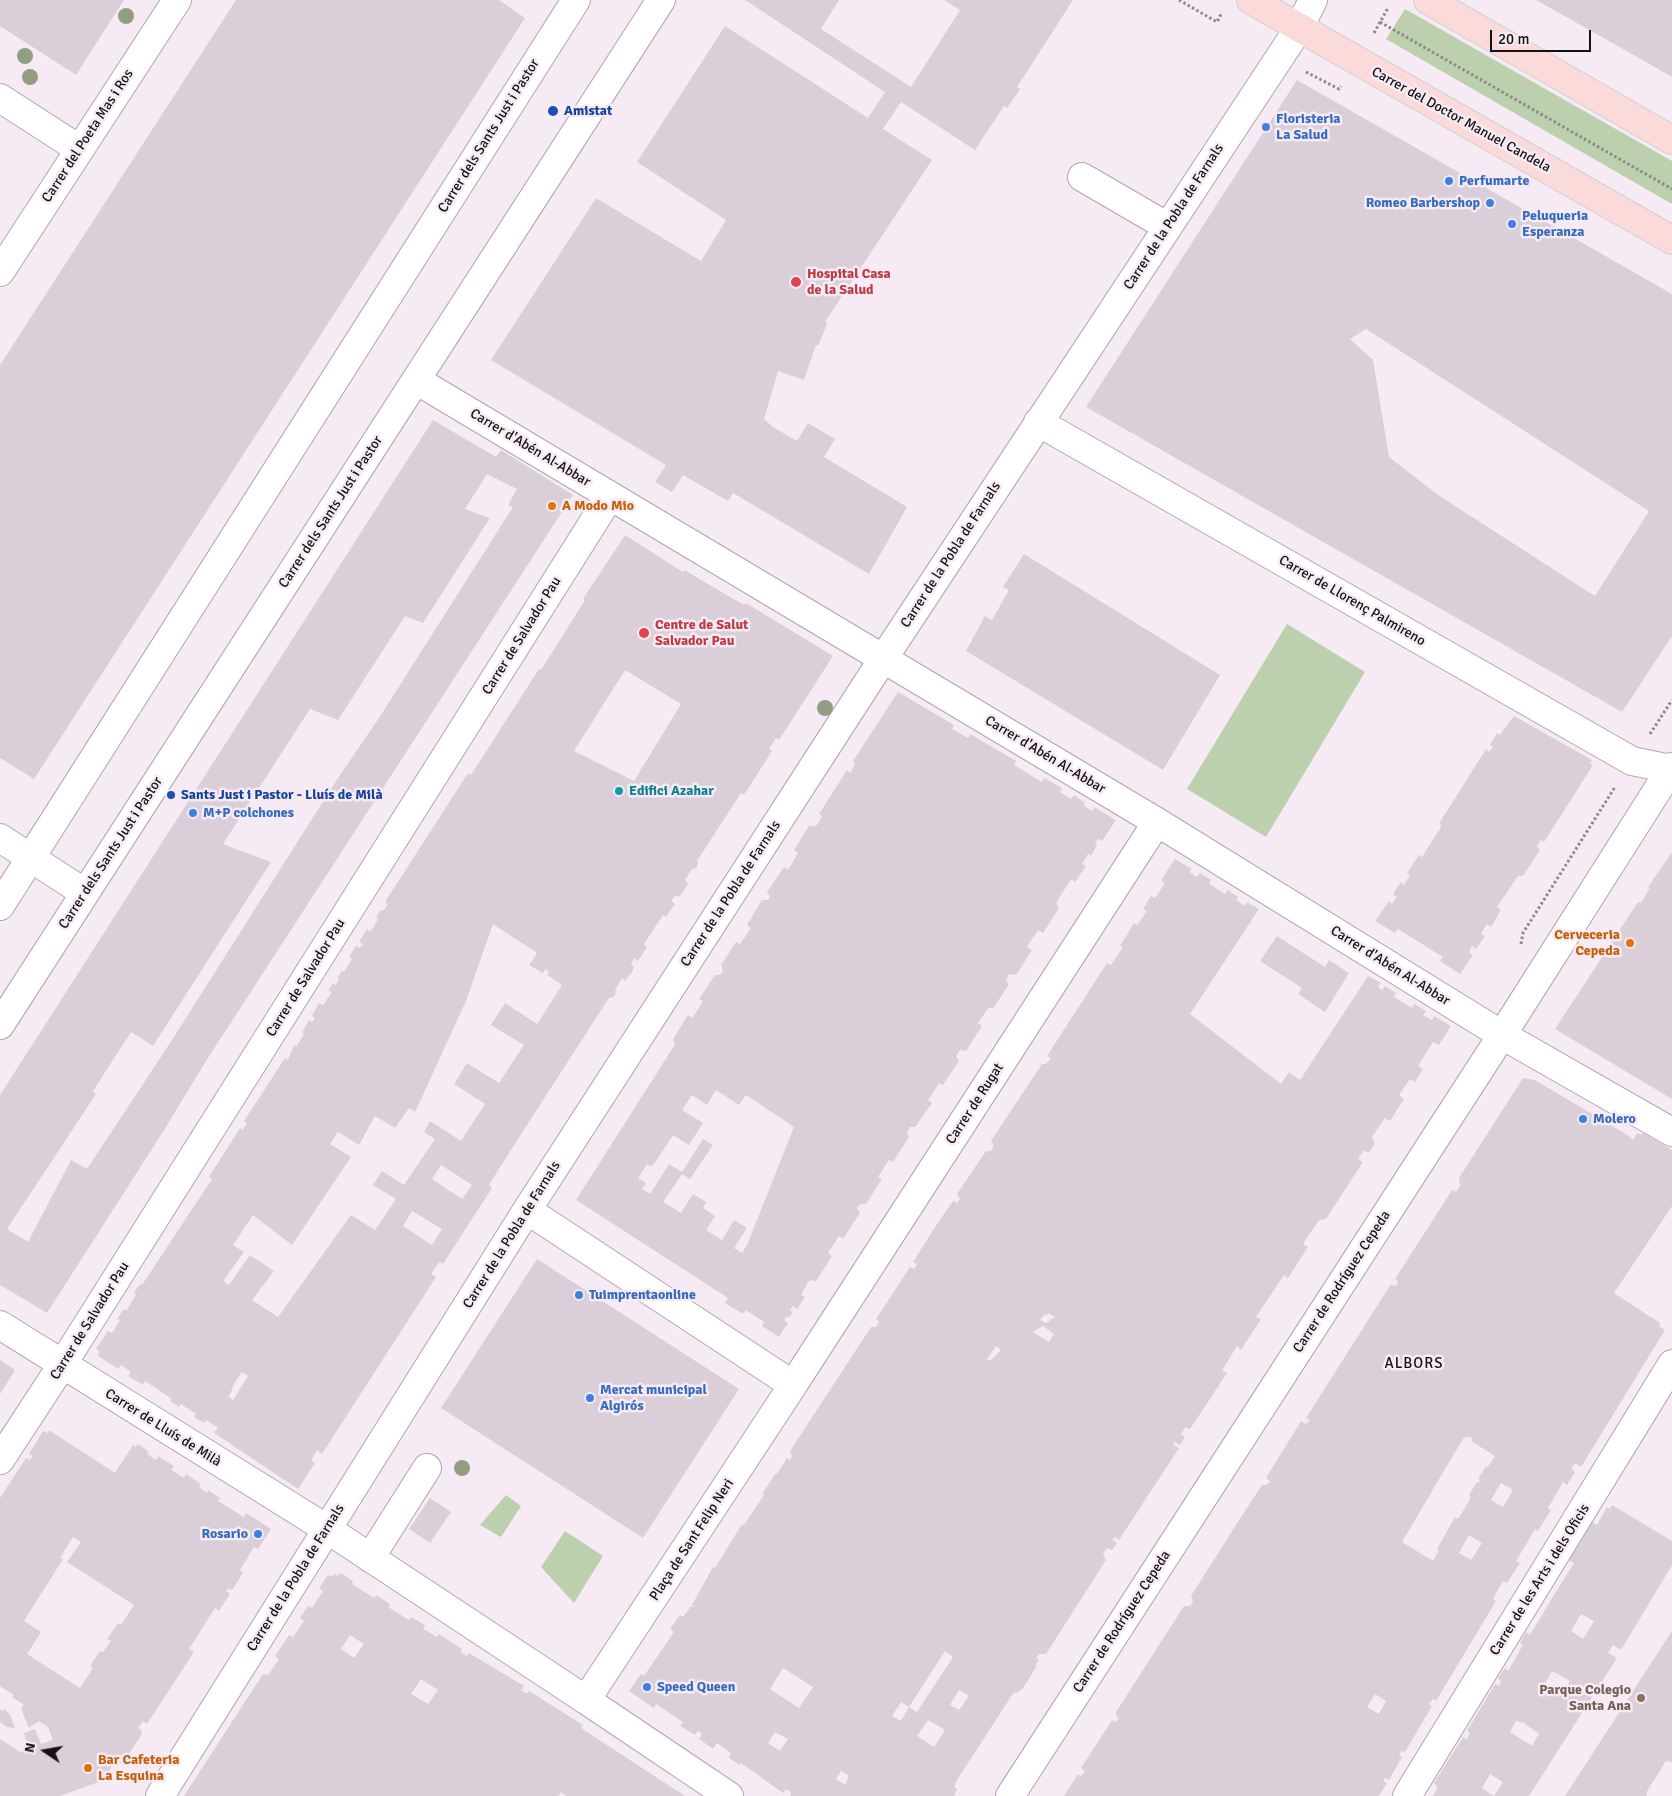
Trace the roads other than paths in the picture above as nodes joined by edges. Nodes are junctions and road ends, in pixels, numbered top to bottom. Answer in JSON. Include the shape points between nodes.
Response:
{"nodes":[{"id":1,"x":176,"y":0,"type":"edge"},
{"id":2,"x":575,"y":0,"type":"edge"},
{"id":3,"x":661,"y":0,"type":"edge"},
{"id":4,"x":1251,"y":0,"type":"edge"},
{"id":5,"x":1313,"y":0,"type":"edge"},
{"id":6,"x":1428,"y":0,"type":"edge"},
{"id":7,"x":1299,"y":28,"type":"junction"},
{"id":8,"x":0,"y":98,"type":"edge"},
{"id":9,"x":1672,"y":140,"type":"edge"},
{"id":10,"x":79,"y":149,"type":"junction"},
{"id":11,"x":1082,"y":177,"type":"dead end"},
{"id":12,"x":1168,"y":227,"type":"junction"},
{"id":13,"x":1672,"y":240,"type":"edge"},
{"id":14,"x":0,"y":272,"type":"edge"},
{"id":15,"x":416,"y":380,"type":"junction"},
{"id":16,"x":1038,"y":422,"type":"junction"},
{"id":17,"x":610,"y":496,"type":"junction"},
{"id":18,"x":883,"y":659,"type":"junction"},
{"id":19,"x":1671,"y":768,"type":"edge"},
{"id":20,"x":1157,"y":822,"type":"junction"},
{"id":21,"x":0,"y":838,"type":"edge"},
{"id":22,"x":31,"y":858,"type":"junction"},
{"id":23,"x":85,"y":893,"type":"junction"},
{"id":24,"x":0,"y":906,"type":"edge"},
{"id":25,"x":0,"y":1025,"type":"edge"},
{"id":26,"x":1502,"y":1035,"type":"junction"},
{"id":27,"x":1672,"y":1132,"type":"edge"},
{"id":28,"x":527,"y":1210,"type":"junction"},
{"id":29,"x":0,"y":1325,"type":"edge"},
{"id":30,"x":1672,"y":1364,"type":"edge"},
{"id":31,"x":62,"y":1365,"type":"junction"},
{"id":32,"x":793,"y":1385,"type":"junction"},
{"id":33,"x":0,"y":1460,"type":"edge"},
{"id":34,"x":428,"y":1468,"type":"dead end"},
{"id":35,"x":326,"y":1529,"type":"junction"},
{"id":36,"x":370,"y":1558,"type":"junction"},
{"id":37,"x":586,"y":1700,"type":"junction"},
{"id":38,"x":160,"y":1796,"type":"edge"},
{"id":39,"x":729,"y":1796,"type":"edge"},
{"id":40,"x":1010,"y":1796,"type":"edge"},
{"id":41,"x":1407,"y":1796,"type":"edge"}],
"edges":[{"from":1,"to":10,"type":"street","name":"Carrer del Poeta Mas i Ros"},
{"from":2,"to":22,"type":"street","name":"Carrer dels Sants Just i Pastor"},
{"from":3,"to":15,"type":"street","name":"Carrer dels Sants Just i Pastor"},
{"from":4,"to":7,"type":"main road","name":"Carrer del Doctor Manuel Candela"},
{"from":5,"to":7,"type":"street","name":"Carrer de la Pobla de Farnals"},
{"from":6,"to":9,"type":"main road"},
{"from":7,"to":12,"type":"street","name":"Carrer de la Pobla de Farnals"},
{"from":7,"to":13,"type":"main road","name":"Carrer del Doctor Manuel Candela"},
{"from":8,"to":10,"type":"street"},
{"from":10,"to":14,"type":"street","name":"Carrer del Poeta Mas i Ros"},
{"from":11,"to":12,"type":"street"},
{"from":12,"to":16,"type":"street","name":"Carrer de la Pobla de Farnals"},
{"from":15,"to":17,"type":"street","name":"Carrer d'Abén Al-Abbar"},
{"from":15,"to":23,"type":"street","name":"Carrer dels Sants Just i Pastor"},
{"from":16,"to":18,"type":"street","name":"Carrer de la Pobla de Farnals"},
{"from":16,"to":19,"type":"street","name":"Carrer de Llorenç Palmireno","via":[[1632,761]]},
{"from":17,"to":18,"type":"street","name":"Carrer d'Abén Al-Abbar"},
{"from":17,"to":31,"type":"street","name":"Carrer de Salvador Pau"},
{"from":18,"to":20,"type":"street","name":"Carrer d'Abén Al-Abbar"},
{"from":18,"to":28,"type":"street","name":"Carrer de la Pobla de Farnals"},
{"from":19,"to":26,"type":"street","name":"Carrer de Rodríguez Cepeda"},
{"from":20,"to":26,"type":"street","name":"Carrer d'Abén Al-Abbar"},
{"from":20,"to":32,"type":"street","name":"Carrer de Rugat"},
{"from":21,"to":22,"type":"street"},
{"from":22,"to":23,"type":"street"},
{"from":22,"to":24,"type":"street","name":"Carrer dels Sants Just i Pastor"},
{"from":23,"to":25,"type":"street","name":"Carrer dels Sants Just i Pastor"},
{"from":26,"to":27,"type":"street","name":"Carrer d'Abén Al-Abbar"},
{"from":26,"to":40,"type":"street","name":"Carrer de Rodríguez Cepeda"},
{"from":28,"to":32,"type":"street"},
{"from":28,"to":35,"type":"street","name":"Carrer de la Pobla de Farnals"},
{"from":29,"to":31,"type":"street","name":"Carrer de Lluís de Milà"},
{"from":30,"to":41,"type":"street","name":"Carrer de les Arts i dels Oficis"},
{"from":31,"to":33,"type":"street","name":"Carrer de Salvador Pau"},
{"from":31,"to":35,"type":"street","name":"Carrer de Lluís de Milà"},
{"from":32,"to":37,"type":"street","name":"Plaça de Sant Felip Neri"},
{"from":34,"to":36,"type":"street"},
{"from":35,"to":36,"type":"street"},
{"from":35,"to":38,"type":"street","name":"Carrer de la Pobla de Farnals"},
{"from":36,"to":37,"type":"street"},
{"from":37,"to":39,"type":"street"}]}
